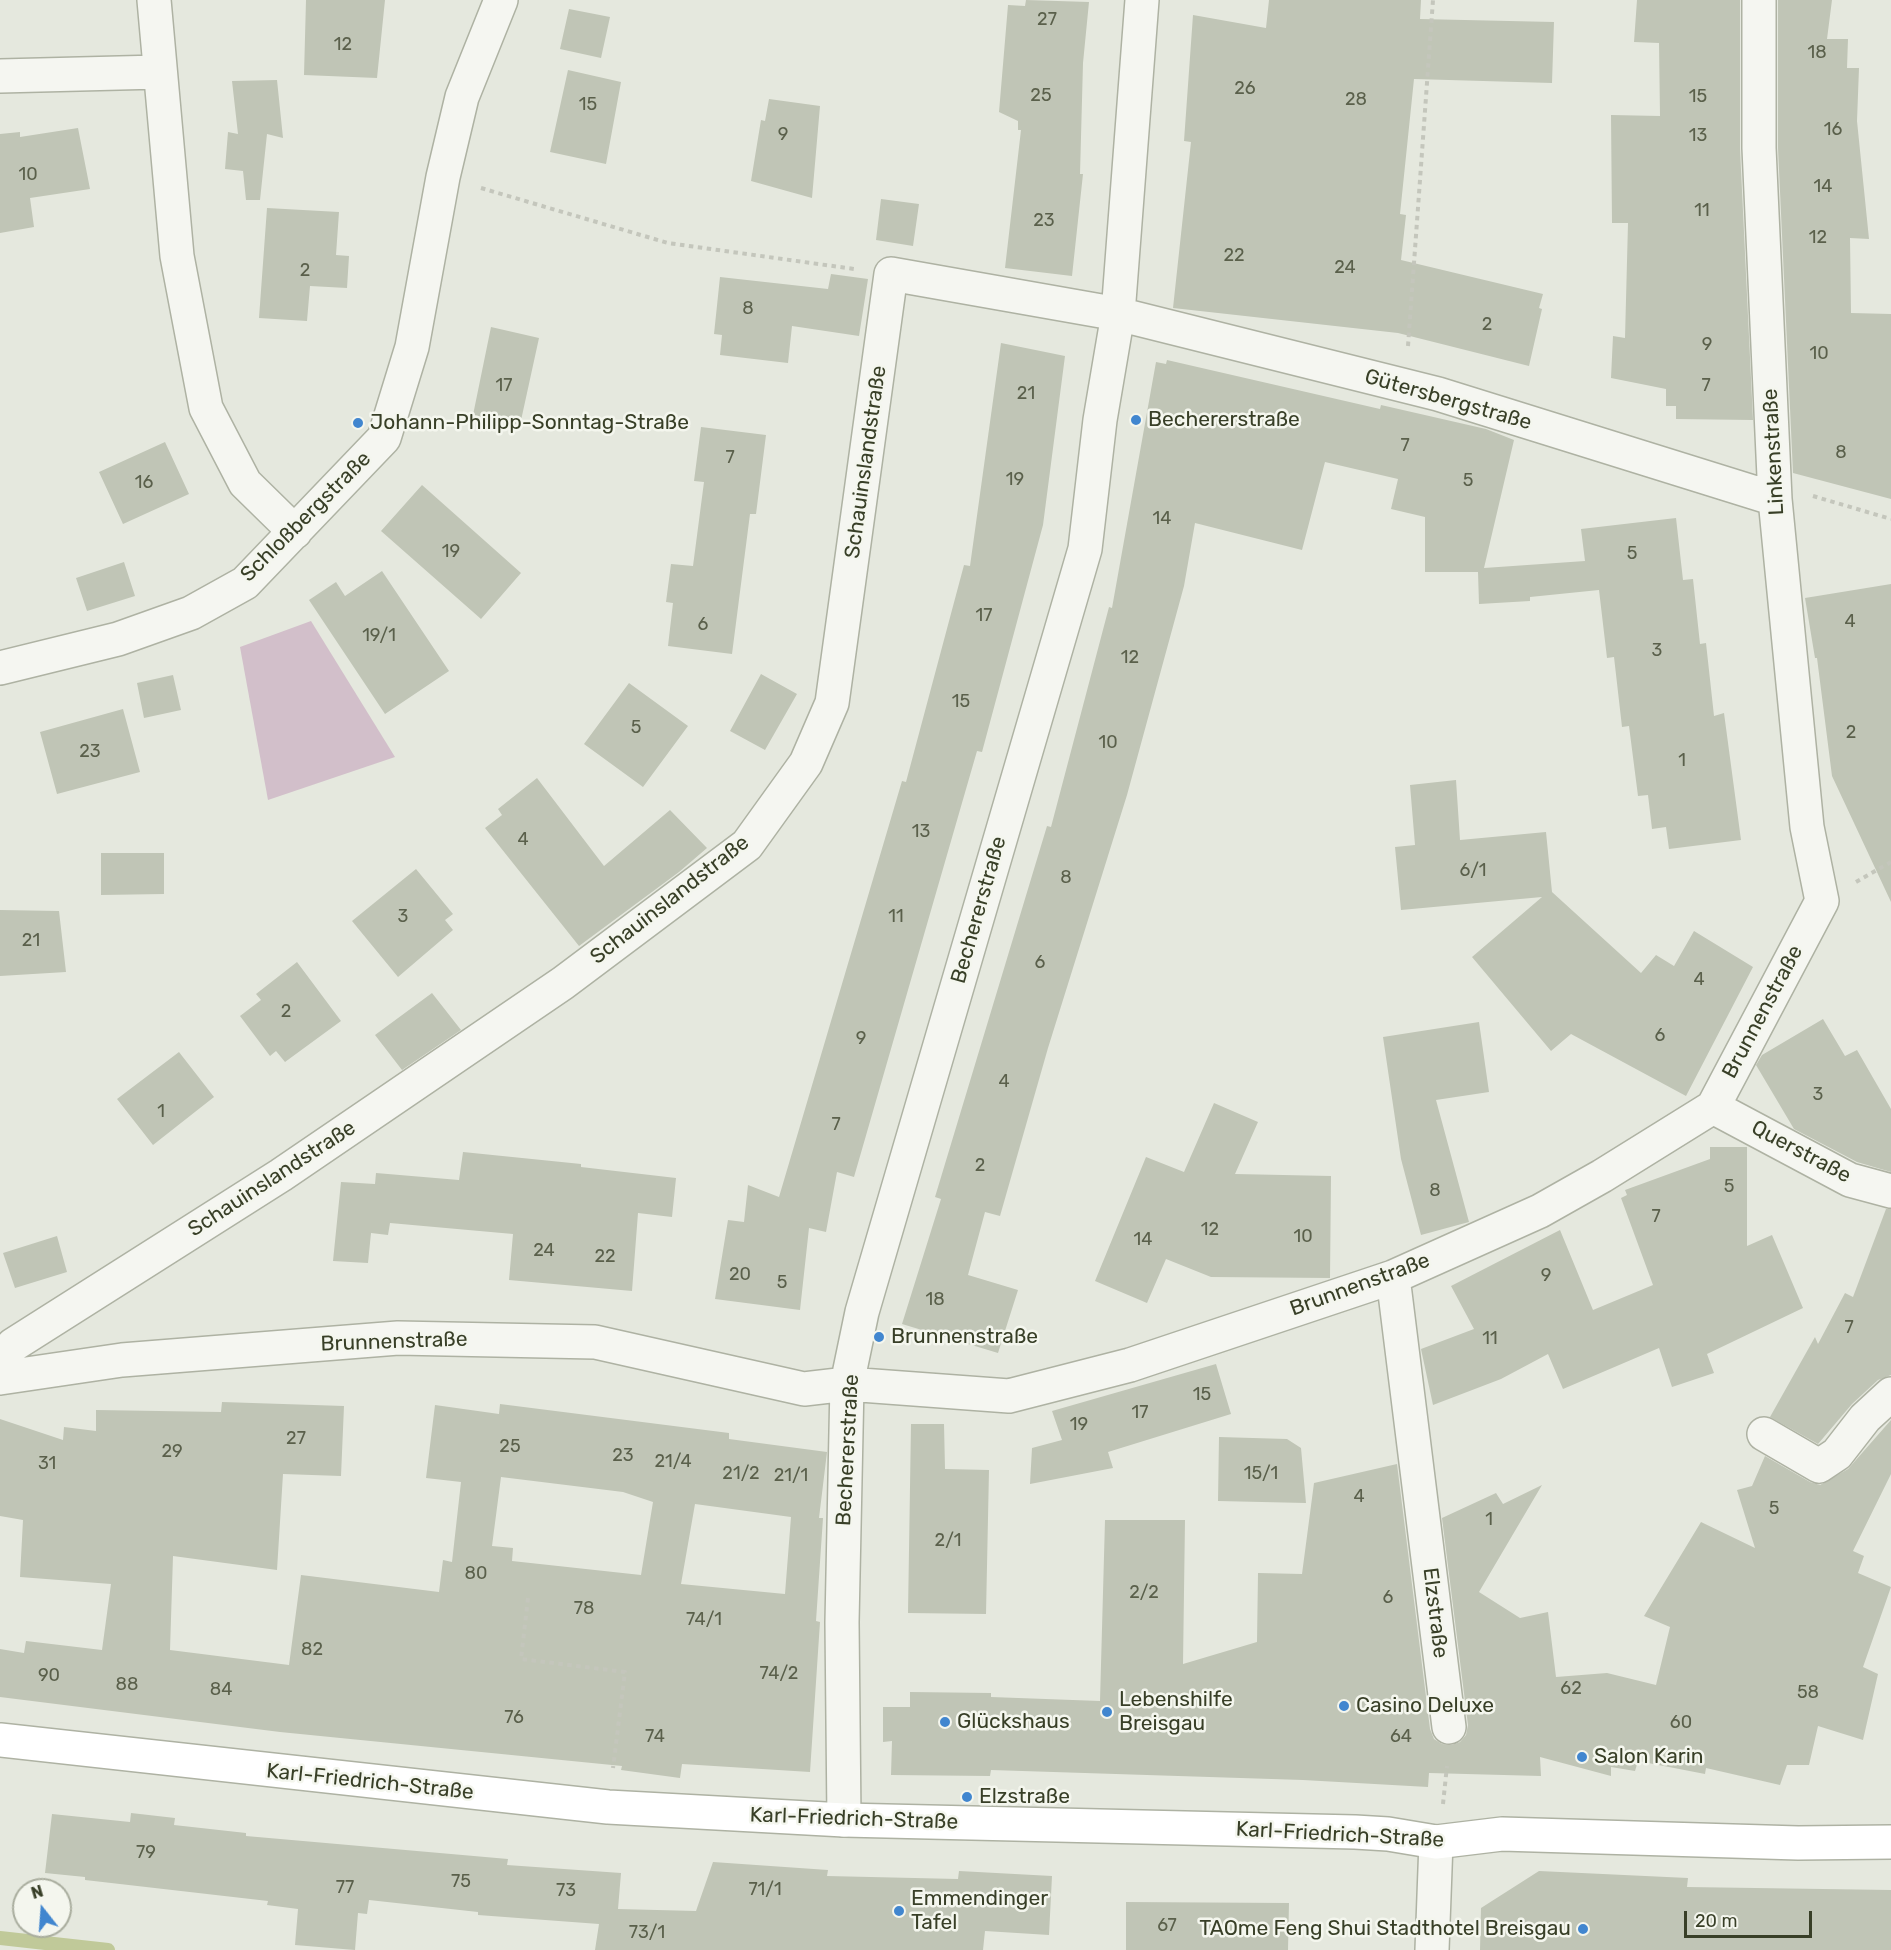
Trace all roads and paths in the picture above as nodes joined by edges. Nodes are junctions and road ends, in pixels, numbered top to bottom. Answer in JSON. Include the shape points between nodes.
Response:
{"nodes":[{"id":1,"x":154,"y":0,"type":"edge"},
{"id":2,"x":501,"y":0,"type":"edge"},
{"id":3,"x":1142,"y":0,"type":"edge"},
{"id":4,"x":1433,"y":0,"type":"edge"},
{"id":5,"x":1759,"y":0,"type":"edge"},
{"id":6,"x":159,"y":72,"type":"junction"},
{"id":7,"x":0,"y":75,"type":"edge"},
{"id":8,"x":443,"y":177,"type":"junction"},
{"id":9,"x":891,"y":274,"type":"junction"},
{"id":10,"x":1118,"y":314,"type":"junction"},
{"id":11,"x":1405,"y":386,"type":"junction"},
{"id":12,"x":1775,"y":492,"type":"junction"},
{"id":13,"x":1891,"y":519,"type":"edge"},
{"id":14,"x":295,"y":532,"type":"junction"},
{"id":15,"x":0,"y":668,"type":"edge"},
{"id":16,"x":1822,"y":901,"type":"joint"},
{"id":17,"x":1713,"y":1107,"type":"junction"},
{"id":18,"x":1891,"y":1191,"type":"edge"},
{"id":19,"x":1393,"y":1277,"type":"junction"},
{"id":20,"x":0,"y":1364,"type":"edge"},
{"id":21,"x":0,"y":1378,"type":"edge"},
{"id":22,"x":847,"y":1384,"type":"junction"},
{"id":23,"x":1891,"y":1394,"type":"edge"},
{"id":24,"x":1764,"y":1434,"type":"dead end"},
{"id":25,"x":528,"y":1598,"type":"dead end"},
{"id":26,"x":1449,"y":1727,"type":"joint"},
{"id":27,"x":0,"y":1740,"type":"edge"},
{"id":28,"x":608,"y":1807,"type":"junction"},
{"id":29,"x":844,"y":1820,"type":"junction"},
{"id":30,"x":1436,"y":1842,"type":"junction"},
{"id":31,"x":1891,"y":1842,"type":"edge"},
{"id":32,"x":1432,"y":1950,"type":"edge"}],
"edges":[{"from":1,"to":6,"type":"street"},
{"from":2,"to":8,"type":"street","name":"Schloßbergstraße","via":[[462,97]]},
{"from":3,"to":10,"type":"street","name":"Bechererstraße"},
{"from":4,"to":11,"type":"path"},
{"from":5,"to":12,"type":"street","name":"Linkenstraße","via":[[1759,148]]},
{"from":6,"to":7,"type":"street"},
{"from":6,"to":14,"type":"street","via":[[177,256],[206,408],[245,483]]},
{"from":8,"to":9,"type":"path","via":[[668,243]]},
{"from":8,"to":14,"type":"street","name":"Schloßbergstraße","via":[[412,347],[384,438]]},
{"from":9,"to":10,"type":"street"},
{"from":9,"to":20,"type":"street","name":"Schauinslandstraße","via":[[832,703],[806,763],[747,845],[562,983],[281,1175],[14,1345]]},
{"from":10,"to":11,"type":"street","name":"Gütersbergstraße"},
{"from":10,"to":22,"type":"street","name":"Bechererstraße","via":[[1100,420],[1085,549],[862,1312]]},
{"from":11,"to":12,"type":"street","name":"Gütersbergstraße"},
{"from":12,"to":13,"type":"path"},
{"from":12,"to":16,"type":"street","name":"Linkenstraße","via":[[1807,827]]},
{"from":14,"to":15,"type":"street","name":"Schloßbergstraße","via":[[245,583],[191,612],[118,639]]},
{"from":16,"to":17,"type":"street","name":"Brunnenstraße"},
{"from":17,"to":18,"type":"street","name":"Querstraße","via":[[1850,1180]]},
{"from":17,"to":19,"type":"street","name":"Brunnenstraße","via":[[1540,1211]]},
{"from":19,"to":22,"type":"street","name":"Brunnenstraße","via":[[1130,1365],[1009,1396]]},
{"from":19,"to":26,"type":"street","name":"Elzstraße"},
{"from":21,"to":22,"type":"street","name":"Brunnenstraße","via":[[122,1360],[398,1338],[595,1342],[804,1389]]},
{"from":22,"to":29,"type":"street","name":"Bechererstraße","via":[[842,1622]]},
{"from":23,"to":24,"type":"street","via":[[1865,1418],[1837,1455],[1819,1466]]},
{"from":25,"to":28,"type":"path","via":[[521,1659],[625,1672]]},
{"from":26,"to":30,"type":"path"},
{"from":27,"to":28,"type":"street","name":"Karl-Friedrich-Straße"},
{"from":28,"to":29,"type":"street","name":"Karl-Friedrich-Straße"},
{"from":29,"to":30,"type":"street","name":"Karl-Friedrich-Straße","via":[[1355,1832]]},
{"from":30,"to":31,"type":"street","name":"Karl-Friedrich-Straße","via":[[1502,1834]]},
{"from":30,"to":32,"type":"street"}]}
